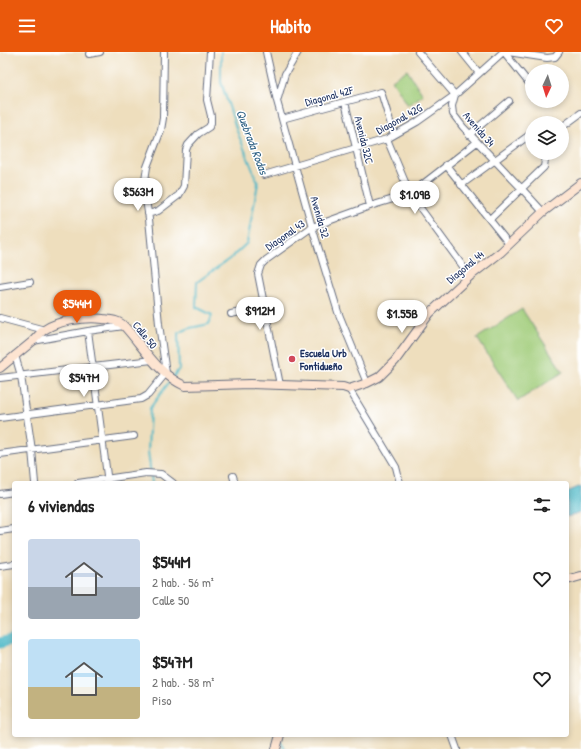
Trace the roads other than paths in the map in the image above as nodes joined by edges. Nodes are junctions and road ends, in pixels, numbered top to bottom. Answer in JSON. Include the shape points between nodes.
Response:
{"nodes":[{"id":1,"x":100,"y":52,"type":"edge"},
{"id":2,"x":164,"y":52,"type":"edge"},
{"id":3,"x":210,"y":52,"type":"edge"},
{"id":4,"x":266,"y":52,"type":"edge"},
{"id":5,"x":298,"y":52,"type":"edge"},
{"id":6,"x":418,"y":52,"type":"edge"},
{"id":7,"x":462,"y":52,"type":"edge"},
{"id":8,"x":503,"y":52,"type":"edge"},
{"id":9,"x":508,"y":52,"type":"edge"},
{"id":10,"x":559,"y":52,"type":"edge"},
{"id":11,"x":89,"y":54,"type":"dead end"},
{"id":12,"x":479,"y":73,"type":"junction"},
{"id":13,"x":525,"y":79,"type":"edge"},
{"id":14,"x":455,"y":95,"type":"junction"},
{"id":15,"x":277,"y":101,"type":"junction"},
{"id":16,"x":510,"y":101,"type":"dead end"},
{"id":17,"x":345,"y":102,"type":"junction"},
{"id":18,"x":581,"y":113,"type":"edge"},
{"id":19,"x":282,"y":119,"type":"junction"},
{"id":20,"x":569,"y":122,"type":"edge"},
{"id":21,"x":394,"y":135,"type":"junction"},
{"id":22,"x":469,"y":135,"type":"junction"},
{"id":23,"x":525,"y":138,"type":"edge"},
{"id":24,"x":387,"y":139,"type":"junction"},
{"id":25,"x":477,"y":142,"type":"junction"},
{"id":26,"x":357,"y":149,"type":"junction"},
{"id":27,"x":545,"y":160,"type":"edge"},
{"id":28,"x":495,"y":161,"type":"junction"},
{"id":29,"x":296,"y":165,"type":"junction"},
{"id":30,"x":446,"y":165,"type":"junction"},
{"id":31,"x":264,"y":175,"type":"dead end"},
{"id":32,"x":581,"y":182,"type":"edge"},
{"id":33,"x":462,"y":185,"type":"junction"},
{"id":34,"x":522,"y":188,"type":"junction"},
{"id":35,"x":410,"y":194,"type":"junction"},
{"id":36,"x":370,"y":206,"type":"junction"},
{"id":37,"x":543,"y":212,"type":"junction"},
{"id":38,"x":148,"y":214,"type":"junction"},
{"id":39,"x":490,"y":220,"type":"junction"},
{"id":40,"x":312,"y":227,"type":"junction"},
{"id":41,"x":509,"y":244,"type":"junction"},
{"id":42,"x":470,"y":276,"type":"junction"},
{"id":43,"x":30,"y":282,"type":"dead end"},
{"id":44,"x":0,"y":287,"type":"edge"},
{"id":45,"x":264,"y":307,"type":"junction"},
{"id":46,"x":231,"y":314,"type":"dead end"},
{"id":47,"x":0,"y":318,"type":"edge"},
{"id":48,"x":124,"y":326,"type":"junction"},
{"id":49,"x":45,"y":330,"type":"junction"},
{"id":50,"x":88,"y":331,"type":"junction"},
{"id":51,"x":33,"y":341,"type":"junction"},
{"id":52,"x":15,"y":355,"type":"junction"},
{"id":53,"x":152,"y":360,"type":"junction"},
{"id":54,"x":93,"y":367,"type":"junction"},
{"id":55,"x":0,"y":368,"type":"edge"},
{"id":56,"x":168,"y":375,"type":"junction"},
{"id":57,"x":21,"y":376,"type":"junction"},
{"id":58,"x":0,"y":378,"type":"edge"},
{"id":59,"x":367,"y":383,"type":"junction"},
{"id":60,"x":280,"y":385,"type":"junction"},
{"id":61,"x":185,"y":386,"type":"joint"},
{"id":62,"x":350,"y":389,"type":"junction"},
{"id":63,"x":98,"y":405,"type":"junction"},
{"id":64,"x":26,"y":414,"type":"junction"},
{"id":65,"x":0,"y":418,"type":"edge"},
{"id":66,"x":134,"y":436,"type":"dead end"},
{"id":67,"x":102,"y":440,"type":"junction"},
{"id":68,"x":32,"y":450,"type":"junction"},
{"id":69,"x":0,"y":454,"type":"edge"},
{"id":70,"x":233,"y":476,"type":"dead end"},
{"id":71,"x":34,"y":481,"type":"edge"},
{"id":72,"x":107,"y":481,"type":"edge"},
{"id":73,"x":170,"y":481,"type":"edge"},
{"id":74,"x":234,"y":481,"type":"edge"},
{"id":75,"x":400,"y":481,"type":"edge"},
{"id":76,"x":12,"y":492,"type":"edge"},
{"id":77,"x":0,"y":494,"type":"edge"},
{"id":78,"x":12,"y":529,"type":"edge"},
{"id":79,"x":0,"y":531,"type":"edge"},
{"id":80,"x":12,"y":564,"type":"edge"},
{"id":81,"x":0,"y":566,"type":"edge"},
{"id":82,"x":279,"y":737,"type":"edge"},
{"id":83,"x":453,"y":737,"type":"edge"},
{"id":84,"x":276,"y":749,"type":"edge"},
{"id":85,"x":457,"y":749,"type":"edge"}],
"edges":[{"from":1,"to":11,"type":"street"},
{"from":2,"to":38,"type":"street","via":[[163,118],[147,167],[144,187]]},
{"from":3,"to":38,"type":"street","via":[[207,100],[211,123],[188,145],[184,186],[179,194],[158,211]]},
{"from":4,"to":15,"type":"street","name":"Avenida 32"},
{"from":5,"to":15,"type":"street","via":[[285,74]]},
{"from":6,"to":14,"type":"street"},
{"from":7,"to":12,"type":"street"},
{"from":8,"to":12,"type":"street","name":"Diagonal 42G"},
{"from":8,"to":13,"type":"street"},
{"from":9,"to":10,"type":"street","via":[[547,58],[554,57]]},
{"from":12,"to":14,"type":"street","name":"Diagonal 42G"},
{"from":14,"to":21,"type":"street","name":"Diagonal 42G"},
{"from":14,"to":22,"type":"street","name":"Avenida 34","via":[[452,106],[454,114]]},
{"from":15,"to":19,"type":"street","name":"Avenida 32"},
{"from":16,"to":22,"type":"street"},
{"from":17,"to":19,"type":"street","name":"Diagonal 42F"},
{"from":17,"to":21,"type":"street","name":"Diagonal 42F","via":[[382,93]]},
{"from":17,"to":26,"type":"street","name":"Avenida 32C"},
{"from":18,"to":20,"type":"street"},
{"from":19,"to":29,"type":"street","name":"Avenida 32"},
{"from":21,"to":24,"type":"street","name":"Diagonal 42G"},
{"from":22,"to":25,"type":"street","name":"Avenida 34"},
{"from":23,"to":28,"type":"street"},
{"from":24,"to":26,"type":"street","name":"Diagonal 42G"},
{"from":24,"to":35,"type":"street"},
{"from":25,"to":28,"type":"street","name":"Avenida 34"},
{"from":25,"to":30,"type":"street","name":"Diagonal 43"},
{"from":26,"to":29,"type":"street","name":"Diagonal 42G"},
{"from":26,"to":36,"type":"street","name":"Avenida 32C"},
{"from":27,"to":34,"type":"street","via":[[544,167]]},
{"from":28,"to":33,"type":"street"},
{"from":28,"to":34,"type":"street","name":"Avenida 34"},
{"from":29,"to":31,"type":"street","name":"Diagonal 42G"},
{"from":29,"to":40,"type":"street","name":"Avenida 32"},
{"from":30,"to":33,"type":"street"},
{"from":30,"to":35,"type":"street","name":"Diagonal 43"},
{"from":32,"to":37,"type":"main road","name":"Diagonal 44"},
{"from":33,"to":39,"type":"street"},
{"from":34,"to":37,"type":"street","name":"Avenida 34"},
{"from":34,"to":39,"type":"street"},
{"from":35,"to":36,"type":"street","name":"Diagonal 43"},
{"from":35,"to":42,"type":"street"},
{"from":36,"to":40,"type":"street","name":"Diagonal 43"},
{"from":37,"to":41,"type":"main road","name":"Diagonal 44"},
{"from":38,"to":56,"type":"street","via":[[159,324]]},
{"from":39,"to":41,"type":"street"},
{"from":40,"to":45,"type":"street","name":"Diagonal 43","via":[[261,265],[258,274]]},
{"from":40,"to":59,"type":"street","name":"Avenida 32","via":[[338,312]]},
{"from":41,"to":42,"type":"main road","name":"Diagonal 44"},
{"from":42,"to":59,"type":"main road","name":"Diagonal 44","via":[[430,313],[395,361],[379,377]]},
{"from":43,"to":44,"type":"street"},
{"from":45,"to":46,"type":"street"},
{"from":45,"to":60,"type":"street"},
{"from":47,"to":49,"type":"street"},
{"from":48,"to":49,"type":"main road","name":"Calle 50","via":[[118,322],[91,318],[60,323]]},
{"from":48,"to":50,"type":"street"},
{"from":48,"to":53,"type":"main road","name":"Calle 50"},
{"from":49,"to":51,"type":"main road","name":"Calle 50"},
{"from":50,"to":51,"type":"street"},
{"from":50,"to":54,"type":"street"},
{"from":51,"to":52,"type":"main road","name":"Calle 50"},
{"from":52,"to":55,"type":"main road","name":"Calle 50"},
{"from":52,"to":57,"type":"street"},
{"from":53,"to":54,"type":"street"},
{"from":53,"to":56,"type":"main road","name":"Calle 50"},
{"from":54,"to":57,"type":"street"},
{"from":54,"to":63,"type":"street"},
{"from":56,"to":61,"type":"main road","name":"Calle 50"},
{"from":56,"to":63,"type":"street","via":[[141,399]]},
{"from":57,"to":58,"type":"street"},
{"from":57,"to":64,"type":"street"},
{"from":59,"to":62,"type":"main road","name":"Diagonal 44"},
{"from":60,"to":61,"type":"main road","name":"Diagonal 44"},
{"from":60,"to":62,"type":"main road","name":"Diagonal 44"},
{"from":62,"to":75,"type":"street","via":[[396,467]]},
{"from":63,"to":64,"type":"street"},
{"from":63,"to":67,"type":"street"},
{"from":64,"to":65,"type":"street"},
{"from":64,"to":68,"type":"street"},
{"from":66,"to":67,"type":"street"},
{"from":67,"to":68,"type":"street"},
{"from":67,"to":72,"type":"street"},
{"from":68,"to":69,"type":"street"},
{"from":68,"to":71,"type":"street"},
{"from":70,"to":74,"type":"street"},
{"from":72,"to":73,"type":"street","via":[[146,473],[161,474]]},
{"from":76,"to":77,"type":"street"},
{"from":78,"to":79,"type":"street"},
{"from":80,"to":81,"type":"street"},
{"from":82,"to":84,"type":"main road"},
{"from":83,"to":85,"type":"street"}]}
